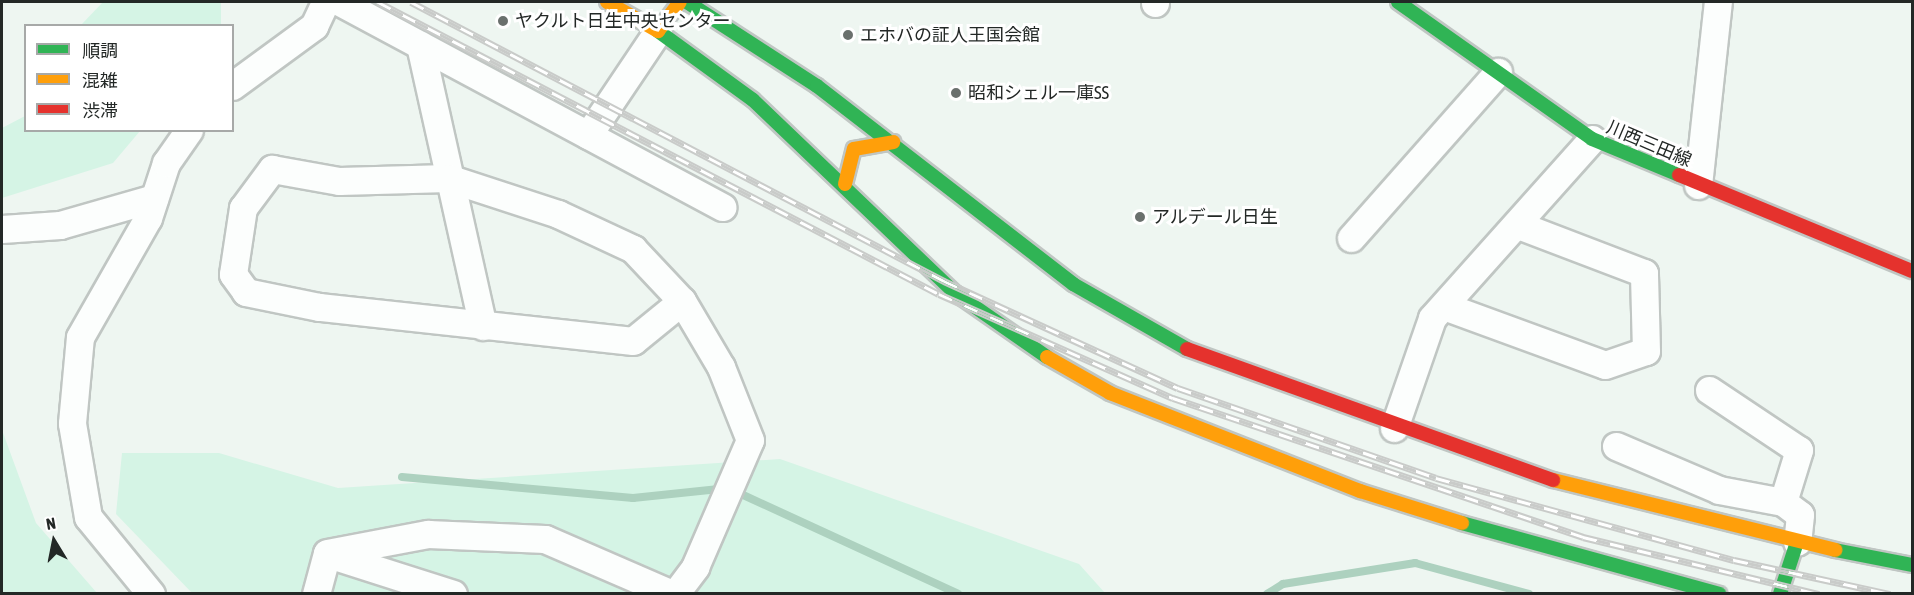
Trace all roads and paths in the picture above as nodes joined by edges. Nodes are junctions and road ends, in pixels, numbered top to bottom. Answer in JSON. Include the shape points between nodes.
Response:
{"nodes":[{"id":1,"x":325,"y":2,"type":"edge"},
{"id":2,"x":340,"y":2,"type":"edge"},
{"id":3,"x":607,"y":2,"type":"edge"},
{"id":4,"x":680,"y":2,"type":"edge"},
{"id":5,"x":687,"y":2,"type":"edge"},
{"id":6,"x":1398,"y":2,"type":"edge"},
{"id":7,"x":1718,"y":2,"type":"edge"},
{"id":8,"x":658,"y":31,"type":"junction"},
{"id":9,"x":420,"y":45,"type":"junction"},
{"id":10,"x":1498,"y":72,"type":"junction"},
{"id":11,"x":234,"y":85,"type":"edge"},
{"id":12,"x":188,"y":132,"type":"edge"},
{"id":13,"x":588,"y":135,"type":"junction"},
{"id":14,"x":1592,"y":139,"type":"junction"},
{"id":15,"x":893,"y":142,"type":"junction"},
{"id":16,"x":448,"y":178,"type":"junction"},
{"id":17,"x":845,"y":184,"type":"junction"},
{"id":18,"x":1698,"y":185,"type":"junction"},
{"id":19,"x":154,"y":198,"type":"junction"},
{"id":20,"x":723,"y":207,"type":"dead end"},
{"id":21,"x":1518,"y":225,"type":"junction"},
{"id":22,"x":2,"y":229,"type":"edge"},
{"id":23,"x":1351,"y":238,"type":"dead end"},
{"id":24,"x":1912,"y":271,"type":"edge"},
{"id":25,"x":682,"y":301,"type":"junction"},
{"id":26,"x":1444,"y":306,"type":"junction"},
{"id":27,"x":483,"y":326,"type":"junction"},
{"id":28,"x":1709,"y":390,"type":"dead end"},
{"id":29,"x":1394,"y":428,"type":"junction"},
{"id":30,"x":1616,"y":446,"type":"dead end"},
{"id":31,"x":1783,"y":502,"type":"junction"},
{"id":32,"x":1797,"y":542,"type":"junction"},
{"id":33,"x":327,"y":553,"type":"junction"},
{"id":34,"x":1912,"y":565,"type":"edge"},
{"id":35,"x":152,"y":594,"type":"edge"},
{"id":36,"x":316,"y":594,"type":"edge"},
{"id":37,"x":453,"y":594,"type":"edge"},
{"id":38,"x":673,"y":594,"type":"edge"},
{"id":39,"x":1719,"y":594,"type":"edge"},
{"id":40,"x":1780,"y":594,"type":"edge"}],
"edges":[{"from":1,"to":11,"type":"street","via":[[314,26]]},
{"from":2,"to":9,"type":"street"},
{"from":3,"to":8,"type":"street"},
{"from":4,"to":8,"type":"street"},
{"from":5,"to":15,"type":"street"},
{"from":6,"to":10,"type":"street","name":"川西三田線"},
{"from":7,"to":18,"type":"street"},
{"from":8,"to":13,"type":"street"},
{"from":8,"to":17,"type":"street","via":[[753,100]]},
{"from":9,"to":13,"type":"street"},
{"from":9,"to":16,"type":"street"},
{"from":10,"to":14,"type":"street","name":"川西三田線"},
{"from":10,"to":23,"type":"street"},
{"from":12,"to":19,"type":"street","via":[[166,163]]},
{"from":13,"to":20,"type":"street"},
{"from":14,"to":18,"type":"street","name":"川西三田線"},
{"from":14,"to":21,"type":"street"},
{"from":15,"to":17,"type":"street","via":[[875,141],[854,149]]},
{"from":15,"to":29,"type":"street","via":[[1018,245],[1154,333],[1249,378]]},
{"from":16,"to":25,"type":"street","via":[[558,214],[633,249]]},
{"from":16,"to":27,"type":"street"},
{"from":16,"to":27,"type":"street","via":[[339,181],[272,169],[243,208],[233,274],[246,292],[319,307]]},
{"from":17,"to":39,"type":"street","via":[[955,293],[1015,338],[1110,393],[1372,495]]},
{"from":18,"to":24,"type":"street","name":"川西三田線"},
{"from":19,"to":22,"type":"street","via":[[60,225]]},
{"from":19,"to":35,"type":"street","via":[[80,337],[72,423],[88,517]]},
{"from":21,"to":26,"type":"street"},
{"from":21,"to":26,"type":"street","via":[[1644,273],[1646,351],[1605,365]]},
{"from":25,"to":27,"type":"street","via":[[633,341]]},
{"from":25,"to":38,"type":"street","via":[[721,367],[750,440],[695,567]]},
{"from":26,"to":29,"type":"street","via":[[1432,318]]},
{"from":28,"to":31,"type":"street","via":[[1799,450]]},
{"from":29,"to":32,"type":"street","via":[[1537,476]]},
{"from":30,"to":31,"type":"street","via":[[1719,490]]},
{"from":31,"to":32,"type":"street","via":[[1800,515]]},
{"from":32,"to":34,"type":"street"},
{"from":32,"to":40,"type":"street"},
{"from":33,"to":36,"type":"street"},
{"from":33,"to":37,"type":"street"},
{"from":33,"to":38,"type":"street","via":[[428,534],[545,539]]}]}
